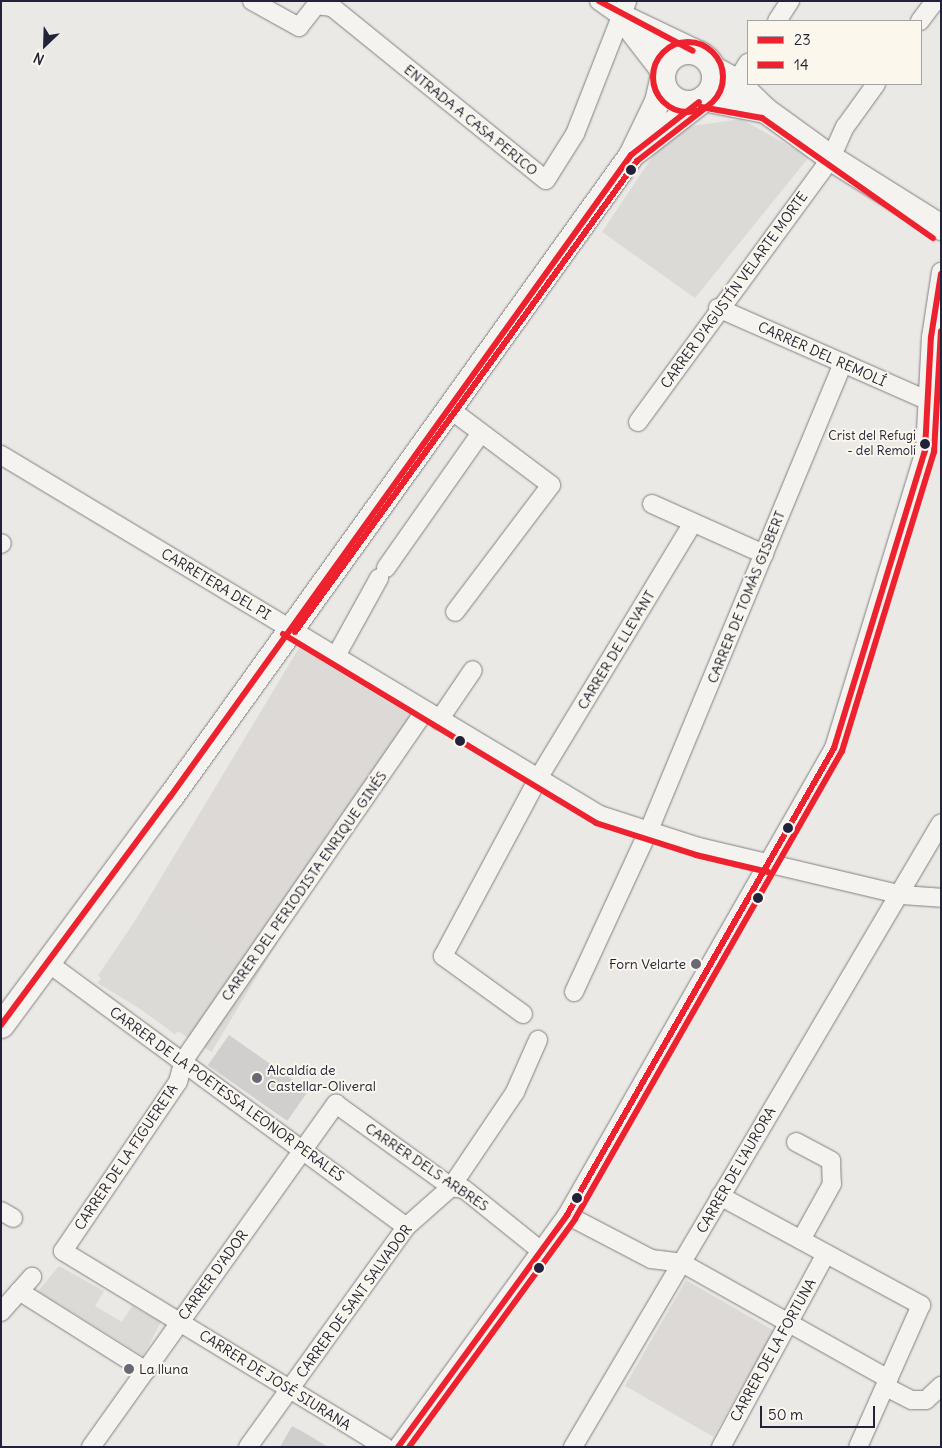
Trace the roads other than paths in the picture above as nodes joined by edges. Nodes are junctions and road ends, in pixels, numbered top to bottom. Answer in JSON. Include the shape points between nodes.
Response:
{"nodes":[{"id":1,"x":252,"y":1,"type":"edge"},
{"id":2,"x":599,"y":1,"type":"edge"},
{"id":3,"x":790,"y":1,"type":"edge"},
{"id":4,"x":935,"y":1,"type":"edge"},
{"id":5,"x":624,"y":9,"type":"edge"},
{"id":6,"x":778,"y":20,"type":"edge"},
{"id":7,"x":921,"y":20,"type":"edge"},
{"id":8,"x":693,"y":50,"type":"junction"},
{"id":9,"x":662,"y":75,"type":"junction"},
{"id":10,"x":875,"y":85,"type":"edge"},
{"id":11,"x":725,"y":87,"type":"edge"},
{"id":12,"x":631,"y":155,"type":"junction"},
{"id":13,"x":831,"y":158,"type":"junction"},
{"id":14,"x":940,"y":230,"type":"edge"},
{"id":15,"x":941,"y":272,"type":"edge"},
{"id":16,"x":718,"y":308,"type":"junction"},
{"id":17,"x":936,"y":332,"type":"edge"},
{"id":18,"x":843,"y":363,"type":"junction"},
{"id":19,"x":927,"y":400,"type":"junction"},
{"id":20,"x":447,"y":407,"type":"junction"},
{"id":21,"x":638,"y":422,"type":"dead end"},
{"id":22,"x":481,"y":433,"type":"junction"},
{"id":23,"x":935,"y":433,"type":"edge"},
{"id":24,"x":1,"y":455,"type":"edge"},
{"id":25,"x":652,"y":504,"type":"dead end"},
{"id":26,"x":692,"y":523,"type":"junction"},
{"id":27,"x":764,"y":554,"type":"junction"},
{"id":28,"x":455,"y":612,"type":"dead end"},
{"id":29,"x":288,"y":628,"type":"junction"},
{"id":30,"x":336,"y":656,"type":"junction"},
{"id":31,"x":472,"y":670,"type":"dead end"},
{"id":32,"x":432,"y":715,"type":"junction"},
{"id":33,"x":539,"y":777,"type":"junction"},
{"id":34,"x":941,"y":823,"type":"edge"},
{"id":35,"x":649,"y":830,"type":"junction"},
{"id":36,"x":770,"y":863,"type":"junction"},
{"id":37,"x":902,"y":895,"type":"junction"},
{"id":38,"x":941,"y":898,"type":"edge"},
{"id":39,"x":47,"y":962,"type":"junction"},
{"id":40,"x":574,"y":992,"type":"dead end"},
{"id":41,"x":523,"y":1014,"type":"dead end"},
{"id":42,"x":1,"y":1025,"type":"edge"},
{"id":43,"x":538,"y":1040,"type":"dead end"},
{"id":44,"x":184,"y":1060,"type":"junction"},
{"id":45,"x":336,"y":1104,"type":"joint"},
{"id":46,"x":796,"y":1142,"type":"dead end"},
{"id":47,"x":304,"y":1150,"type":"junction"},
{"id":48,"x":451,"y":1187,"type":"junction"},
{"id":49,"x":720,"y":1196,"type":"junction"},
{"id":50,"x":567,"y":1215,"type":"junction"},
{"id":51,"x":406,"y":1227,"type":"junction"},
{"id":52,"x":800,"y":1240,"type":"junction"},
{"id":53,"x":540,"y":1250,"type":"junction"},
{"id":54,"x":63,"y":1251,"type":"joint"},
{"id":55,"x":826,"y":1254,"type":"junction"},
{"id":56,"x":682,"y":1263,"type":"junction"},
{"id":57,"x":32,"y":1276,"type":"dead end"},
{"id":58,"x":19,"y":1291,"type":"junction"},
{"id":59,"x":1,"y":1312,"type":"edge"},
{"id":60,"x":180,"y":1321,"type":"junction"},
{"id":61,"x":787,"y":1322,"type":"junction"},
{"id":62,"x":146,"y":1371,"type":"junction"},
{"id":63,"x":888,"y":1383,"type":"junction"},
{"id":64,"x":941,"y":1386,"type":"edge"},
{"id":65,"x":288,"y":1391,"type":"junction"},
{"id":66,"x":91,"y":1447,"type":"edge"},
{"id":67,"x":248,"y":1447,"type":"edge"},
{"id":68,"x":385,"y":1447,"type":"edge"},
{"id":69,"x":398,"y":1447,"type":"edge"},
{"id":70,"x":573,"y":1447,"type":"edge"},
{"id":71,"x":721,"y":1447,"type":"edge"},
{"id":72,"x":858,"y":1447,"type":"edge"}],
"edges":[{"from":1,"to":5,"type":"street","name":"ENTRADA A CASA PERICO","via":[[299,27],[316,5],[332,7],[546,180],[575,134]]},
{"from":2,"to":5,"type":"street"},
{"from":3,"to":6,"type":"street"},
{"from":4,"to":7,"type":"street"},
{"from":5,"to":8,"type":"street"},
{"from":5,"to":9,"type":"street"},
{"from":8,"to":9,"type":"street","via":[[674,54]]},
{"from":8,"to":11,"type":"street","via":[[702,54],[714,69],[713,88]]},
{"from":9,"to":11,"type":"street","via":[[671,97],[679,102]]},
{"from":9,"to":12,"type":"street","via":[[657,101]]},
{"from":10,"to":13,"type":"street","name":"CARRER D'AGUSTÍN VELARTE MORTE","via":[[845,127]]},
{"from":11,"to":12,"type":"street"},
{"from":11,"to":13,"type":"street","via":[[766,110]]},
{"from":12,"to":20,"type":"street"},
{"from":13,"to":14,"type":"street"},
{"from":13,"to":16,"type":"street","name":"CARRER D'AGUSTÍN VELARTE MORTE"},
{"from":15,"to":17,"type":"street"},
{"from":16,"to":18,"type":"street","name":"CARRER DEL REMOLÍ"},
{"from":16,"to":21,"type":"street","name":"CARRER D'AGUSTÍN VELARTE MORTE"},
{"from":17,"to":19,"type":"street"},
{"from":18,"to":19,"type":"street","name":"CARRER DEL REMOLÍ"},
{"from":18,"to":27,"type":"street","name":"CARRER DE TOMÀS GISBERT"},
{"from":19,"to":23,"type":"street"},
{"from":20,"to":22,"type":"street"},
{"from":20,"to":29,"type":"street"},
{"from":22,"to":28,"type":"street","via":[[550,485]]},
{"from":22,"to":30,"type":"street","via":[[383,573]]},
{"from":23,"to":36,"type":"street","via":[[834,748]]},
{"from":24,"to":29,"type":"street","name":"CARRETERA DEL PI"},
{"from":25,"to":26,"type":"street"},
{"from":26,"to":27,"type":"street"},
{"from":26,"to":33,"type":"street","name":"CARRER DE LLEVANT"},
{"from":27,"to":35,"type":"street","name":"CARRER DE TOMÀS GISBERT"},
{"from":29,"to":30,"type":"street","name":"CARRETERA DEL PI"},
{"from":29,"to":39,"type":"street","via":[[170,798]]},
{"from":30,"to":32,"type":"street","name":"CARRETERA DEL PI"},
{"from":31,"to":32,"type":"street"},
{"from":32,"to":33,"type":"street","name":"CARRETERA DEL PI"},
{"from":32,"to":44,"type":"street","name":"CARRER DEL PERIODISTA ENRIQUE GINÉS"},
{"from":33,"to":35,"type":"street","name":"CARRETERA DEL PI","via":[[600,815]]},
{"from":33,"to":41,"type":"street","name":"CARRER DE LLEVANT","via":[[443,956]]},
{"from":34,"to":37,"type":"street","name":"CARRER DE L'AURORA"},
{"from":35,"to":36,"type":"street","name":"CARRETERA DEL PI"},
{"from":35,"to":40,"type":"street","name":"CARRER DE TOMÀS GISBERT"},
{"from":36,"to":37,"type":"street","name":"CARRETERA DEL PI"},
{"from":36,"to":50,"type":"street"},
{"from":37,"to":38,"type":"street","name":"CARRETERA DEL PI"},
{"from":37,"to":49,"type":"street","name":"CARRER DE L'AURORA"},
{"from":39,"to":42,"type":"street"},
{"from":39,"to":44,"type":"street","name":"CARRER DE LA POETESSA LEONOR PERALES"},
{"from":43,"to":48,"type":"street","name":"CARRER DE SANT SALVADOR","via":[[515,1092]]},
{"from":44,"to":47,"type":"street","name":"CARRER DE LA POETESSA LEONOR PERALES"},
{"from":44,"to":54,"type":"street","name":"CARRER DE LA FIGUERETA","via":[[178,1082]]},
{"from":45,"to":47,"type":"street","name":"CARRER D'ADOR"},
{"from":45,"to":48,"type":"street","name":"CARRER DELS ARBRES"},
{"from":46,"to":52,"type":"street","via":[[831,1161],[832,1184]]},
{"from":47,"to":51,"type":"street","name":"CARRER DE LA POETESSA LEONOR PERALES"},
{"from":47,"to":60,"type":"street","name":"CARRER D'ADOR"},
{"from":48,"to":51,"type":"street","name":"CARRER DE SANT SALVADOR"},
{"from":48,"to":53,"type":"street","name":"CARRER DELS ARBRES","via":[[464,1189]]},
{"from":49,"to":52,"type":"street"},
{"from":49,"to":56,"type":"street","name":"CARRER DE L'AURORA"},
{"from":50,"to":53,"type":"street"},
{"from":50,"to":56,"type":"street","via":[[651,1259]]},
{"from":51,"to":65,"type":"street","name":"CARRER DE SANT SALVADOR"},
{"from":52,"to":55,"type":"street"},
{"from":53,"to":69,"type":"street"},
{"from":54,"to":60,"type":"street","name":"CARRER DE JOSÉ SIURANA"},
{"from":55,"to":61,"type":"street","name":"CARRER DE LA FORTUNA"},
{"from":55,"to":63,"type":"street","via":[[921,1305]]},
{"from":56,"to":61,"type":"street"},
{"from":56,"to":70,"type":"street","name":"CARRER DE L'AURORA"},
{"from":57,"to":58,"type":"street"},
{"from":58,"to":59,"type":"street"},
{"from":58,"to":62,"type":"street"},
{"from":60,"to":62,"type":"street","name":"CARRER D'ADOR"},
{"from":60,"to":65,"type":"street","name":"CARRER DE JOSÉ SIURANA"},
{"from":61,"to":63,"type":"street"},
{"from":61,"to":71,"type":"street","name":"CARRER DE LA FORTUNA"},
{"from":62,"to":66,"type":"street","name":"CARRER D'ADOR"},
{"from":63,"to":64,"type":"street","via":[[912,1400],[926,1400]]},
{"from":63,"to":72,"type":"street"},
{"from":65,"to":67,"type":"street","name":"CARRER DE SANT SALVADOR"},
{"from":65,"to":68,"type":"street","name":"CARRER DE JOSÉ SIURANA"}]}
